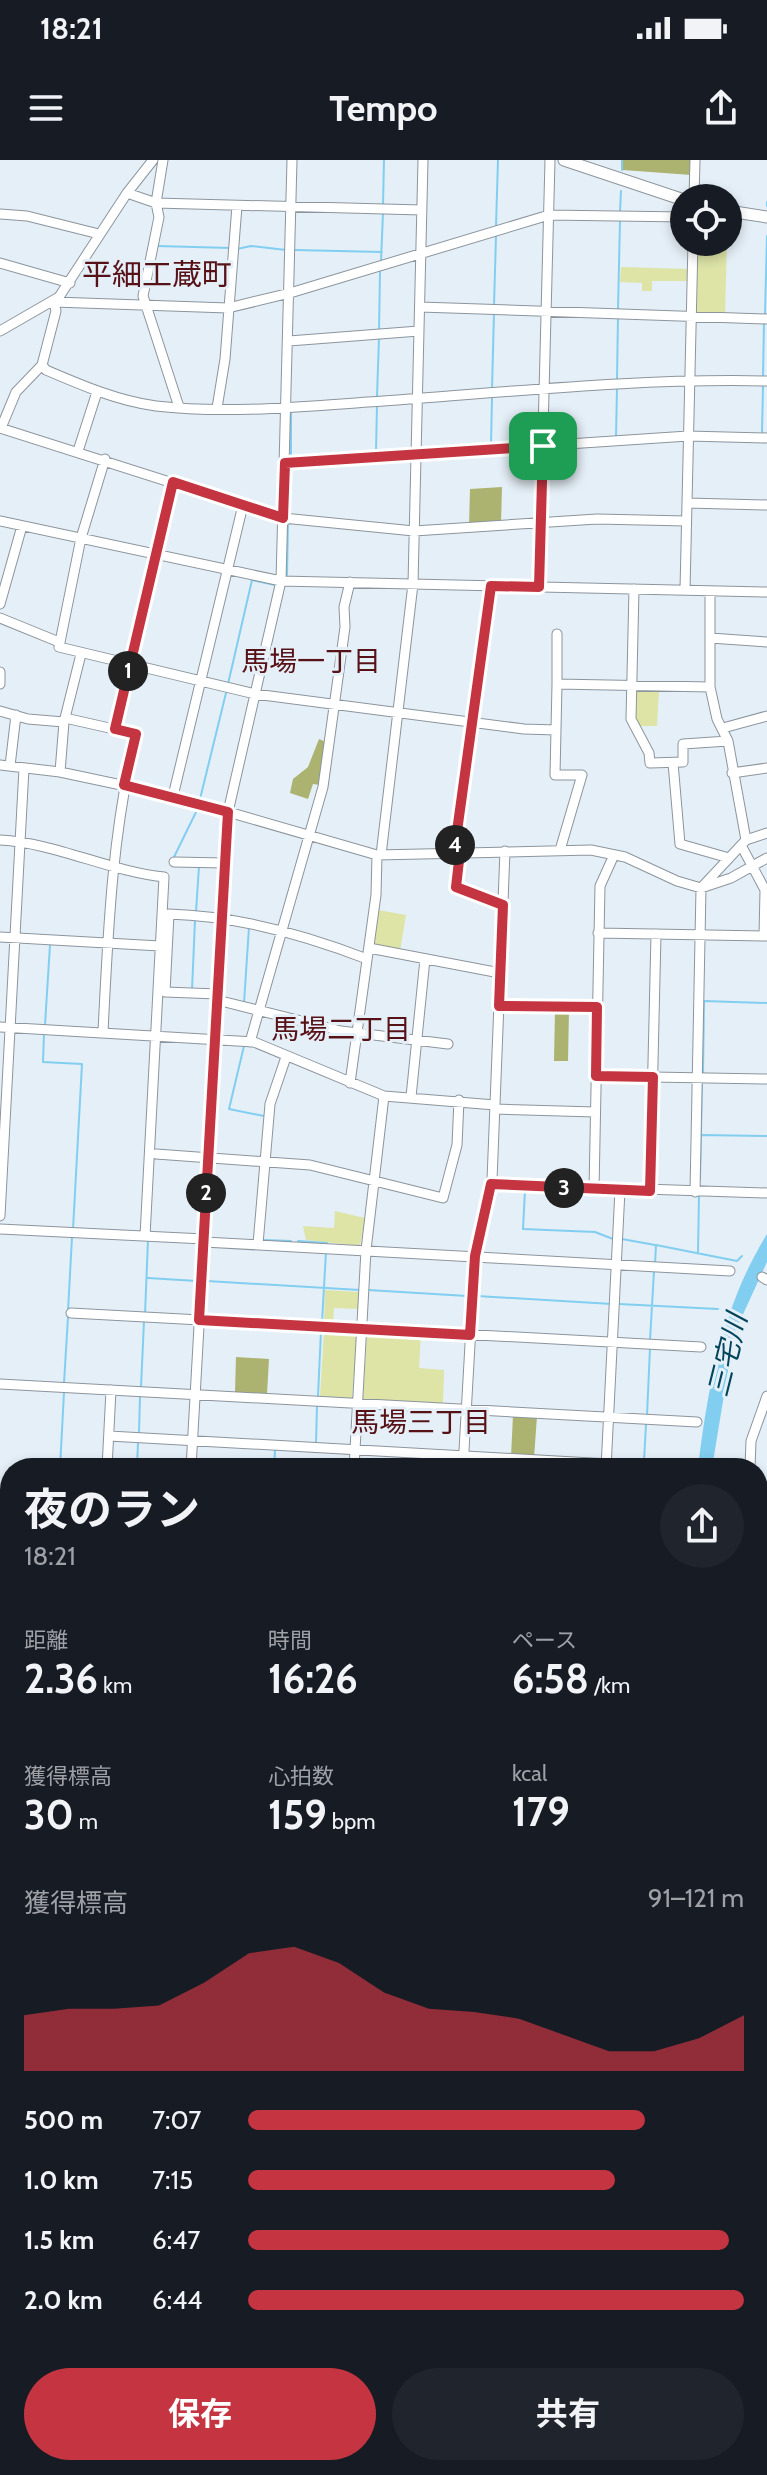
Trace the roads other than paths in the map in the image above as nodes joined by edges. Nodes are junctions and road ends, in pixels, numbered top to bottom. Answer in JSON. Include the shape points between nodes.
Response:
{"nodes":[{"id":1,"x":163,"y":160,"type":"edge"},
{"id":2,"x":292,"y":160,"type":"edge"},
{"id":3,"x":423,"y":160,"type":"edge"},
{"id":4,"x":550,"y":160,"type":"edge"},
{"id":5,"x":564,"y":160,"type":"edge"},
{"id":6,"x":695,"y":160,"type":"edge"},
{"id":7,"x":150,"y":161,"type":"edge"},
{"id":8,"x":694,"y":184,"type":"edge"},
{"id":9,"x":127,"y":193,"type":"junction"},
{"id":10,"x":670,"y":195,"type":"edge"},
{"id":11,"x":156,"y":203,"type":"junction"},
{"id":12,"x":237,"y":206,"type":"junction"},
{"id":13,"x":291,"y":207,"type":"junction"},
{"id":14,"x":422,"y":210,"type":"junction"},
{"id":15,"x":742,"y":213,"type":"edge"},
{"id":16,"x":0,"y":214,"type":"edge"},
{"id":17,"x":549,"y":215,"type":"junction"},
{"id":18,"x":670,"y":217,"type":"edge"},
{"id":19,"x":767,"y":217,"type":"edge"},
{"id":20,"x":99,"y":234,"type":"junction"},
{"id":21,"x":421,"y":254,"type":"junction"},
{"id":22,"x":693,"y":256,"type":"edge"},
{"id":23,"x":0,"y":263,"type":"edge"},
{"id":24,"x":70,"y":283,"type":"junction"},
{"id":25,"x":290,"y":293,"type":"junction"},
{"id":26,"x":54,"y":302,"type":"junction"},
{"id":27,"x":145,"y":307,"type":"junction"},
{"id":28,"x":420,"y":307,"type":"junction"},
{"id":29,"x":228,"y":308,"type":"junction"},
{"id":30,"x":546,"y":310,"type":"junction"},
{"id":31,"x":691,"y":316,"type":"junction"},
{"id":32,"x":767,"y":319,"type":"edge"},
{"id":33,"x":0,"y":331,"type":"edge"},
{"id":34,"x":419,"y":331,"type":"junction"},
{"id":35,"x":289,"y":341,"type":"junction"},
{"id":36,"x":42,"y":365,"type":"junction"},
{"id":37,"x":689,"y":379,"type":"junction"},
{"id":38,"x":767,"y":381,"type":"edge"},
{"id":39,"x":544,"y":389,"type":"junction"},
{"id":40,"x":97,"y":392,"type":"junction"},
{"id":41,"x":417,"y":399,"type":"junction"},
{"id":42,"x":179,"y":407,"type":"junction"},
{"id":43,"x":287,"y":407,"type":"junction"},
{"id":44,"x":217,"y":408,"type":"junction"},
{"id":45,"x":1,"y":428,"type":"edge"},
{"id":46,"x":688,"y":436,"type":"junction"},
{"id":47,"x":767,"y":438,"type":"edge"},
{"id":48,"x":543,"y":446,"type":"junction"},
{"id":49,"x":78,"y":451,"type":"junction"},
{"id":50,"x":416,"y":455,"type":"junction"},
{"id":51,"x":105,"y":459,"type":"junction"},
{"id":52,"x":285,"y":463,"type":"junction"},
{"id":53,"x":173,"y":482,"type":"junction"},
{"id":54,"x":687,"y":503,"type":"junction"},
{"id":55,"x":243,"y":505,"type":"junction"},
{"id":56,"x":767,"y":505,"type":"edge"},
{"id":57,"x":283,"y":518,"type":"junction"},
{"id":58,"x":0,"y":521,"type":"edge"},
{"id":59,"x":686,"y":521,"type":"junction"},
{"id":60,"x":540,"y":523,"type":"junction"},
{"id":61,"x":22,"y":526,"type":"junction"},
{"id":62,"x":414,"y":531,"type":"junction"},
{"id":63,"x":81,"y":538,"type":"junction"},
{"id":64,"x":156,"y":553,"type":"junction"},
{"id":65,"x":228,"y":569,"type":"junction"},
{"id":66,"x":281,"y":581,"type":"junction"},
{"id":67,"x":350,"y":582,"type":"junction"},
{"id":68,"x":413,"y":584,"type":"junction"},
{"id":69,"x":491,"y":586,"type":"junction"},
{"id":70,"x":539,"y":587,"type":"junction"},
{"id":71,"x":634,"y":589,"type":"junction"},
{"id":72,"x":685,"y":590,"type":"junction"},
{"id":73,"x":710,"y":591,"type":"junction"},
{"id":74,"x":767,"y":592,"type":"edge"},
{"id":75,"x":0,"y":604,"type":"edge"},
{"id":76,"x":0,"y":618,"type":"edge"},
{"id":77,"x":557,"y":634,"type":"dead end"},
{"id":78,"x":710,"y":638,"type":"junction"},
{"id":79,"x":59,"y":642,"type":"junction"},
{"id":80,"x":767,"y":642,"type":"edge"},
{"id":81,"x":81,"y":654,"type":"junction"},
{"id":82,"x":130,"y":665,"type":"junction"},
{"id":83,"x":0,"y":672,"type":"edge"},
{"id":84,"x":201,"y":681,"type":"junction"},
{"id":85,"x":0,"y":684,"type":"edge"},
{"id":86,"x":557,"y":684,"type":"junction"},
{"id":87,"x":632,"y":685,"type":"junction"},
{"id":88,"x":710,"y":687,"type":"junction"},
{"id":89,"x":255,"y":694,"type":"junction"},
{"id":90,"x":334,"y":704,"type":"junction"},
{"id":91,"x":0,"y":711,"type":"edge"},
{"id":92,"x":398,"y":712,"type":"junction"},
{"id":93,"x":16,"y":715,"type":"junction"},
{"id":94,"x":767,"y":716,"type":"edge"},
{"id":95,"x":64,"y":720,"type":"junction"},
{"id":96,"x":472,"y":722,"type":"junction"},
{"id":97,"x":723,"y":728,"type":"junction"},
{"id":98,"x":115,"y":729,"type":"junction"},
{"id":99,"x":556,"y":730,"type":"junction"},
{"id":100,"x":728,"y":741,"type":"junction"},
{"id":101,"x":673,"y":763,"type":"junction"},
{"id":102,"x":5,"y":766,"type":"edge"},
{"id":103,"x":24,"y":768,"type":"junction"},
{"id":104,"x":767,"y":768,"type":"edge"},
{"id":105,"x":60,"y":772,"type":"junction"},
{"id":106,"x":732,"y":773,"type":"junction"},
{"id":107,"x":124,"y":785,"type":"junction"},
{"id":108,"x":173,"y":796,"type":"junction"},
{"id":109,"x":228,"y":812,"type":"junction"},
{"id":110,"x":767,"y":833,"type":"edge"},
{"id":111,"x":312,"y":836,"type":"junction"},
{"id":112,"x":0,"y":840,"type":"edge"},
{"id":113,"x":21,"y":841,"type":"junction"},
{"id":114,"x":744,"y":844,"type":"junction"},
{"id":115,"x":560,"y":850,"type":"junction"},
{"id":116,"x":505,"y":851,"type":"junction"},
{"id":117,"x":457,"y":852,"type":"junction"},
{"id":118,"x":379,"y":855,"type":"junction"},
{"id":119,"x":614,"y":855,"type":"junction"},
{"id":120,"x":729,"y":858,"type":"junction"},
{"id":121,"x":767,"y":858,"type":"edge"},
{"id":122,"x":174,"y":862,"type":"dead end"},
{"id":123,"x":225,"y":863,"type":"junction"},
{"id":124,"x":752,"y":866,"type":"junction"},
{"id":125,"x":111,"y":868,"type":"junction"},
{"id":126,"x":701,"y":888,"type":"junction"},
{"id":127,"x":503,"y":905,"type":"junction"},
{"id":128,"x":222,"y":916,"type":"junction"},
{"id":129,"x":284,"y":932,"type":"junction"},
{"id":130,"x":598,"y":933,"type":"junction"},
{"id":131,"x":656,"y":934,"type":"junction"},
{"id":132,"x":700,"y":935,"type":"junction"},
{"id":133,"x":766,"y":936,"type":"edge"},
{"id":134,"x":0,"y":937,"type":"edge"},
{"id":135,"x":16,"y":938,"type":"junction"},
{"id":136,"x":107,"y":943,"type":"junction"},
{"id":137,"x":160,"y":946,"type":"junction"},
{"id":138,"x":368,"y":954,"type":"junction"},
{"id":139,"x":425,"y":959,"type":"junction"},
{"id":140,"x":500,"y":973,"type":"junction"},
{"id":141,"x":218,"y":997,"type":"junction"},
{"id":142,"x":499,"y":1006,"type":"junction"},
{"id":143,"x":597,"y":1007,"type":"junction"},
{"id":144,"x":259,"y":1009,"type":"junction"},
{"id":145,"x":5,"y":1027,"type":"edge"},
{"id":146,"x":103,"y":1032,"type":"junction"},
{"id":147,"x":357,"y":1032,"type":"junction"},
{"id":148,"x":155,"y":1035,"type":"junction"},
{"id":149,"x":215,"y":1038,"type":"junction"},
{"id":150,"x":416,"y":1040,"type":"junction"},
{"id":151,"x":250,"y":1042,"type":"junction"},
{"id":152,"x":448,"y":1044,"type":"dead end"},
{"id":153,"x":286,"y":1057,"type":"junction"},
{"id":154,"x":596,"y":1076,"type":"junction"},
{"id":155,"x":653,"y":1077,"type":"junction"},
{"id":156,"x":698,"y":1078,"type":"junction"},
{"id":157,"x":767,"y":1079,"type":"edge"},
{"id":158,"x":350,"y":1083,"type":"junction"},
{"id":159,"x":384,"y":1096,"type":"junction"},
{"id":160,"x":411,"y":1097,"type":"junction"},
{"id":161,"x":459,"y":1100,"type":"junction"},
{"id":162,"x":495,"y":1107,"type":"junction"},
{"id":163,"x":595,"y":1112,"type":"junction"},
{"id":164,"x":156,"y":1154,"type":"dead end"},
{"id":165,"x":208,"y":1157,"type":"junction"},
{"id":166,"x":265,"y":1162,"type":"junction"},
{"id":167,"x":373,"y":1181,"type":"junction"},
{"id":168,"x":491,"y":1184,"type":"junction"},
{"id":169,"x":594,"y":1190,"type":"junction"},
{"id":170,"x":620,"y":1190,"type":"junction"},
{"id":171,"x":650,"y":1191,"type":"junction"},
{"id":172,"x":695,"y":1192,"type":"junction"},
{"id":173,"x":767,"y":1193,"type":"edge"},
{"id":174,"x":0,"y":1216,"type":"edge"},
{"id":175,"x":0,"y":1229,"type":"edge"},
{"id":176,"x":145,"y":1236,"type":"junction"},
{"id":177,"x":204,"y":1240,"type":"junction"},
{"id":178,"x":258,"y":1244,"type":"junction"},
{"id":179,"x":366,"y":1250,"type":"junction"},
{"id":180,"x":475,"y":1256,"type":"junction"},
{"id":181,"x":616,"y":1265,"type":"junction"},
{"id":182,"x":730,"y":1271,"type":"dead end"},
{"id":183,"x":71,"y":1313,"type":"dead end"},
{"id":184,"x":199,"y":1320,"type":"junction"},
{"id":185,"x":362,"y":1329,"type":"junction"},
{"id":186,"x":470,"y":1335,"type":"junction"},
{"id":187,"x":612,"y":1342,"type":"junction"},
{"id":188,"x":701,"y":1347,"type":"dead end"},
{"id":189,"x":0,"y":1384,"type":"edge"},
{"id":190,"x":111,"y":1390,"type":"junction"},
{"id":191,"x":195,"y":1394,"type":"junction"},
{"id":192,"x":767,"y":1396,"type":"edge"},
{"id":193,"x":358,"y":1403,"type":"junction"},
{"id":194,"x":466,"y":1409,"type":"junction"},
{"id":195,"x":608,"y":1417,"type":"junction"},
{"id":196,"x":697,"y":1422,"type":"dead end"},
{"id":197,"x":109,"y":1436,"type":"junction"},
{"id":198,"x":193,"y":1441,"type":"junction"},
{"id":199,"x":355,"y":1450,"type":"junction"},
{"id":200,"x":464,"y":1456,"type":"junction"},
{"id":201,"x":108,"y":1458,"type":"edge"},
{"id":202,"x":192,"y":1458,"type":"edge"},
{"id":203,"x":355,"y":1458,"type":"edge"},
{"id":204,"x":492,"y":1458,"type":"edge"},
{"id":205,"x":606,"y":1458,"type":"edge"},
{"id":206,"x":750,"y":1458,"type":"edge"}],
"edges":[{"from":1,"to":11,"type":"street"},
{"from":2,"to":13,"type":"street"},
{"from":3,"to":14,"type":"street"},
{"from":4,"to":17,"type":"street"},
{"from":5,"to":10,"type":"main road"},
{"from":6,"to":8,"type":"street"},
{"from":7,"to":9,"type":"street"},
{"from":9,"to":11,"type":"street"},
{"from":9,"to":20,"type":"street"},
{"from":11,"to":12,"type":"street"},
{"from":11,"to":27,"type":"street","via":[[159,217]]},
{"from":12,"to":13,"type":"street"},
{"from":12,"to":29,"type":"street"},
{"from":13,"to":14,"type":"street"},
{"from":13,"to":25,"type":"street"},
{"from":14,"to":21,"type":"street"},
{"from":15,"to":19,"type":"main road"},
{"from":16,"to":20,"type":"street"},
{"from":17,"to":18,"type":"street"},
{"from":17,"to":21,"type":"street"},
{"from":17,"to":30,"type":"street"},
{"from":20,"to":24,"type":"street"},
{"from":21,"to":25,"type":"street"},
{"from":21,"to":28,"type":"street"},
{"from":22,"to":31,"type":"street"},
{"from":23,"to":24,"type":"street"},
{"from":24,"to":26,"type":"street"},
{"from":25,"to":29,"type":"street"},
{"from":25,"to":35,"type":"street"},
{"from":26,"to":27,"type":"street"},
{"from":26,"to":33,"type":"street"},
{"from":26,"to":36,"type":"street"},
{"from":27,"to":29,"type":"street"},
{"from":27,"to":42,"type":"street"},
{"from":28,"to":30,"type":"street"},
{"from":28,"to":34,"type":"street"},
{"from":29,"to":44,"type":"street"},
{"from":30,"to":31,"type":"street"},
{"from":30,"to":39,"type":"street"},
{"from":31,"to":32,"type":"street"},
{"from":31,"to":37,"type":"street"},
{"from":34,"to":35,"type":"street"},
{"from":34,"to":41,"type":"street"},
{"from":35,"to":43,"type":"street"},
{"from":36,"to":40,"type":"street"},
{"from":36,"to":45,"type":"street","via":[[16,392]]},
{"from":37,"to":38,"type":"street"},
{"from":37,"to":39,"type":"street"},
{"from":37,"to":46,"type":"street"},
{"from":39,"to":41,"type":"street"},
{"from":39,"to":48,"type":"street"},
{"from":40,"to":42,"type":"street"},
{"from":40,"to":49,"type":"street"},
{"from":41,"to":43,"type":"street"},
{"from":41,"to":50,"type":"street"},
{"from":42,"to":44,"type":"street"},
{"from":43,"to":44,"type":"street"},
{"from":43,"to":52,"type":"street"},
{"from":45,"to":49,"type":"street"},
{"from":46,"to":47,"type":"street"},
{"from":46,"to":48,"type":"street"},
{"from":46,"to":54,"type":"street"},
{"from":48,"to":50,"type":"street"},
{"from":48,"to":60,"type":"street"},
{"from":49,"to":51,"type":"street"},
{"from":50,"to":52,"type":"street"},
{"from":50,"to":62,"type":"street"},
{"from":51,"to":53,"type":"street"},
{"from":51,"to":63,"type":"street"},
{"from":52,"to":57,"type":"street"},
{"from":53,"to":55,"type":"street"},
{"from":53,"to":64,"type":"street"},
{"from":54,"to":56,"type":"street"},
{"from":54,"to":59,"type":"street"},
{"from":55,"to":57,"type":"street"},
{"from":55,"to":65,"type":"street"},
{"from":57,"to":62,"type":"street"},
{"from":57,"to":66,"type":"street"},
{"from":58,"to":61,"type":"street"},
{"from":59,"to":60,"type":"street"},
{"from":59,"to":72,"type":"street"},
{"from":60,"to":62,"type":"street"},
{"from":60,"to":70,"type":"street"},
{"from":61,"to":63,"type":"street"},
{"from":61,"to":75,"type":"street"},
{"from":62,"to":68,"type":"street"},
{"from":63,"to":64,"type":"street"},
{"from":63,"to":79,"type":"street"},
{"from":64,"to":65,"type":"street"},
{"from":64,"to":82,"type":"street"},
{"from":65,"to":66,"type":"street"},
{"from":65,"to":84,"type":"street"},
{"from":66,"to":67,"type":"street"},
{"from":66,"to":89,"type":"street"},
{"from":67,"to":68,"type":"street"},
{"from":67,"to":90,"type":"street"},
{"from":68,"to":69,"type":"street"},
{"from":68,"to":92,"type":"street"},
{"from":69,"to":70,"type":"street"},
{"from":69,"to":96,"type":"street"},
{"from":70,"to":71,"type":"street"},
{"from":71,"to":72,"type":"street"},
{"from":71,"to":87,"type":"street"},
{"from":72,"to":73,"type":"street"},
{"from":73,"to":74,"type":"street"},
{"from":73,"to":78,"type":"street"},
{"from":76,"to":79,"type":"street"},
{"from":77,"to":86,"type":"street"},
{"from":78,"to":80,"type":"street"},
{"from":78,"to":88,"type":"street"},
{"from":79,"to":81,"type":"street","via":[[59,647]]},
{"from":81,"to":82,"type":"street"},
{"from":81,"to":95,"type":"street"},
{"from":82,"to":84,"type":"street"},
{"from":82,"to":98,"type":"street"},
{"from":83,"to":85,"type":"street"},
{"from":84,"to":89,"type":"street"},
{"from":84,"to":108,"type":"street"},
{"from":86,"to":87,"type":"street"},
{"from":86,"to":99,"type":"street"},
{"from":87,"to":88,"type":"street"},
{"from":87,"to":101,"type":"street","via":[[631,719],[650,763]]},
{"from":88,"to":97,"type":"street"},
{"from":89,"to":90,"type":"street"},
{"from":89,"to":109,"type":"street"},
{"from":90,"to":92,"type":"street"},
{"from":90,"to":111,"type":"street"},
{"from":91,"to":93,"type":"street"},
{"from":92,"to":96,"type":"street"},
{"from":92,"to":118,"type":"street"},
{"from":93,"to":95,"type":"street"},
{"from":93,"to":102,"type":"street"},
{"from":94,"to":97,"type":"street"},
{"from":95,"to":98,"type":"street"},
{"from":95,"to":105,"type":"street"},
{"from":96,"to":99,"type":"street"},
{"from":96,"to":117,"type":"street"},
{"from":97,"to":100,"type":"street"},
{"from":98,"to":107,"type":"street","via":[[136,734]]},
{"from":99,"to":115,"type":"street","via":[[555,775],[582,775]]},
{"from":100,"to":101,"type":"street","via":[[683,744],[683,762]]},
{"from":100,"to":106,"type":"street"},
{"from":101,"to":120,"type":"street","via":[[680,844]]},
{"from":102,"to":103,"type":"street"},
{"from":103,"to":105,"type":"street"},
{"from":103,"to":113,"type":"street"},
{"from":104,"to":106,"type":"street"},
{"from":105,"to":107,"type":"street"},
{"from":106,"to":114,"type":"street"},
{"from":107,"to":108,"type":"street"},
{"from":107,"to":125,"type":"street"},
{"from":108,"to":109,"type":"street"},
{"from":109,"to":111,"type":"street"},
{"from":109,"to":123,"type":"street"},
{"from":110,"to":114,"type":"street"},
{"from":111,"to":118,"type":"street"},
{"from":111,"to":129,"type":"street"},
{"from":112,"to":113,"type":"street"},
{"from":113,"to":125,"type":"street"},
{"from":113,"to":135,"type":"street"},
{"from":114,"to":120,"type":"street"},
{"from":114,"to":124,"type":"street"},
{"from":115,"to":116,"type":"street"},
{"from":115,"to":119,"type":"street"},
{"from":116,"to":117,"type":"street"},
{"from":116,"to":127,"type":"street"},
{"from":117,"to":118,"type":"street"},
{"from":117,"to":127,"type":"street","via":[[456,887]]},
{"from":118,"to":138,"type":"street"},
{"from":119,"to":126,"type":"street"},
{"from":119,"to":130,"type":"street","via":[[600,886]]},
{"from":120,"to":126,"type":"street"},
{"from":121,"to":124,"type":"street"},
{"from":122,"to":123,"type":"street"},
{"from":123,"to":128,"type":"street"},
{"from":124,"to":126,"type":"street"},
{"from":124,"to":133,"type":"street","via":[[765,890]]},
{"from":125,"to":136,"type":"street"},
{"from":125,"to":137,"type":"street","via":[[164,877]]},
{"from":126,"to":132,"type":"street"},
{"from":127,"to":140,"type":"street"},
{"from":128,"to":129,"type":"street"},
{"from":128,"to":141,"type":"street"},
{"from":128,"to":141,"type":"street","via":[[169,914],[165,992]]},
{"from":129,"to":138,"type":"street"},
{"from":129,"to":144,"type":"street"},
{"from":130,"to":131,"type":"street"},
{"from":130,"to":143,"type":"street"},
{"from":131,"to":132,"type":"street"},
{"from":131,"to":155,"type":"street"},
{"from":132,"to":133,"type":"street"},
{"from":132,"to":156,"type":"street"},
{"from":134,"to":135,"type":"street"},
{"from":135,"to":136,"type":"street"},
{"from":135,"to":145,"type":"street"},
{"from":136,"to":137,"type":"street"},
{"from":136,"to":146,"type":"street"},
{"from":137,"to":148,"type":"street"},
{"from":138,"to":139,"type":"street"},
{"from":138,"to":147,"type":"street"},
{"from":139,"to":140,"type":"street"},
{"from":139,"to":150,"type":"street"},
{"from":140,"to":142,"type":"street"},
{"from":141,"to":144,"type":"street"},
{"from":141,"to":149,"type":"street"},
{"from":142,"to":143,"type":"street"},
{"from":142,"to":162,"type":"street"},
{"from":143,"to":154,"type":"street"},
{"from":144,"to":147,"type":"street"},
{"from":144,"to":151,"type":"street"},
{"from":145,"to":146,"type":"street"},
{"from":145,"to":174,"type":"street"},
{"from":146,"to":148,"type":"street"},
{"from":147,"to":150,"type":"street"},
{"from":147,"to":158,"type":"street"},
{"from":148,"to":149,"type":"street"},
{"from":148,"to":176,"type":"street"},
{"from":149,"to":151,"type":"street"},
{"from":149,"to":165,"type":"street"},
{"from":150,"to":152,"type":"street"},
{"from":150,"to":160,"type":"street"},
{"from":151,"to":153,"type":"street"},
{"from":153,"to":158,"type":"street"},
{"from":153,"to":166,"type":"street","via":[[270,1104]]},
{"from":154,"to":155,"type":"street"},
{"from":154,"to":163,"type":"street"},
{"from":155,"to":156,"type":"street"},
{"from":155,"to":171,"type":"street"},
{"from":156,"to":157,"type":"street"},
{"from":156,"to":172,"type":"street"},
{"from":158,"to":159,"type":"street"},
{"from":159,"to":160,"type":"street"},
{"from":159,"to":167,"type":"street"},
{"from":160,"to":161,"type":"street"},
{"from":161,"to":162,"type":"street"},
{"from":161,"to":167,"type":"street","via":[[457,1145],[443,1198]]},
{"from":162,"to":163,"type":"street"},
{"from":162,"to":168,"type":"street"},
{"from":163,"to":169,"type":"street"},
{"from":164,"to":165,"type":"street"},
{"from":165,"to":166,"type":"street"},
{"from":165,"to":177,"type":"street"},
{"from":166,"to":167,"type":"street","via":[[310,1165]]},
{"from":166,"to":178,"type":"street"},
{"from":167,"to":179,"type":"street"},
{"from":168,"to":169,"type":"street"},
{"from":168,"to":180,"type":"street"},
{"from":169,"to":170,"type":"street"},
{"from":170,"to":171,"type":"street"},
{"from":170,"to":181,"type":"street"},
{"from":171,"to":172,"type":"street"},
{"from":172,"to":173,"type":"street"},
{"from":175,"to":176,"type":"street"},
{"from":176,"to":177,"type":"street"},
{"from":177,"to":178,"type":"street"},
{"from":177,"to":184,"type":"street"},
{"from":178,"to":179,"type":"street"},
{"from":179,"to":180,"type":"street"},
{"from":179,"to":185,"type":"street"},
{"from":180,"to":181,"type":"street"},
{"from":180,"to":186,"type":"street"},
{"from":181,"to":182,"type":"street"},
{"from":181,"to":187,"type":"street"},
{"from":183,"to":184,"type":"street"},
{"from":184,"to":185,"type":"street"},
{"from":184,"to":191,"type":"street"},
{"from":185,"to":186,"type":"street"},
{"from":185,"to":193,"type":"street"},
{"from":186,"to":187,"type":"street"},
{"from":186,"to":194,"type":"street"},
{"from":187,"to":188,"type":"street"},
{"from":187,"to":195,"type":"street"},
{"from":189,"to":190,"type":"street"},
{"from":190,"to":191,"type":"street"},
{"from":190,"to":197,"type":"street"},
{"from":191,"to":193,"type":"street"},
{"from":191,"to":198,"type":"street"},
{"from":192,"to":206,"type":"street"},
{"from":193,"to":194,"type":"street"},
{"from":193,"to":199,"type":"street"},
{"from":194,"to":195,"type":"street"},
{"from":194,"to":200,"type":"street"},
{"from":195,"to":196,"type":"street"},
{"from":195,"to":205,"type":"street"},
{"from":197,"to":198,"type":"street"},
{"from":197,"to":201,"type":"street"},
{"from":198,"to":199,"type":"street"},
{"from":198,"to":202,"type":"street"},
{"from":199,"to":200,"type":"street"},
{"from":199,"to":203,"type":"street"},
{"from":200,"to":204,"type":"street"}]}
